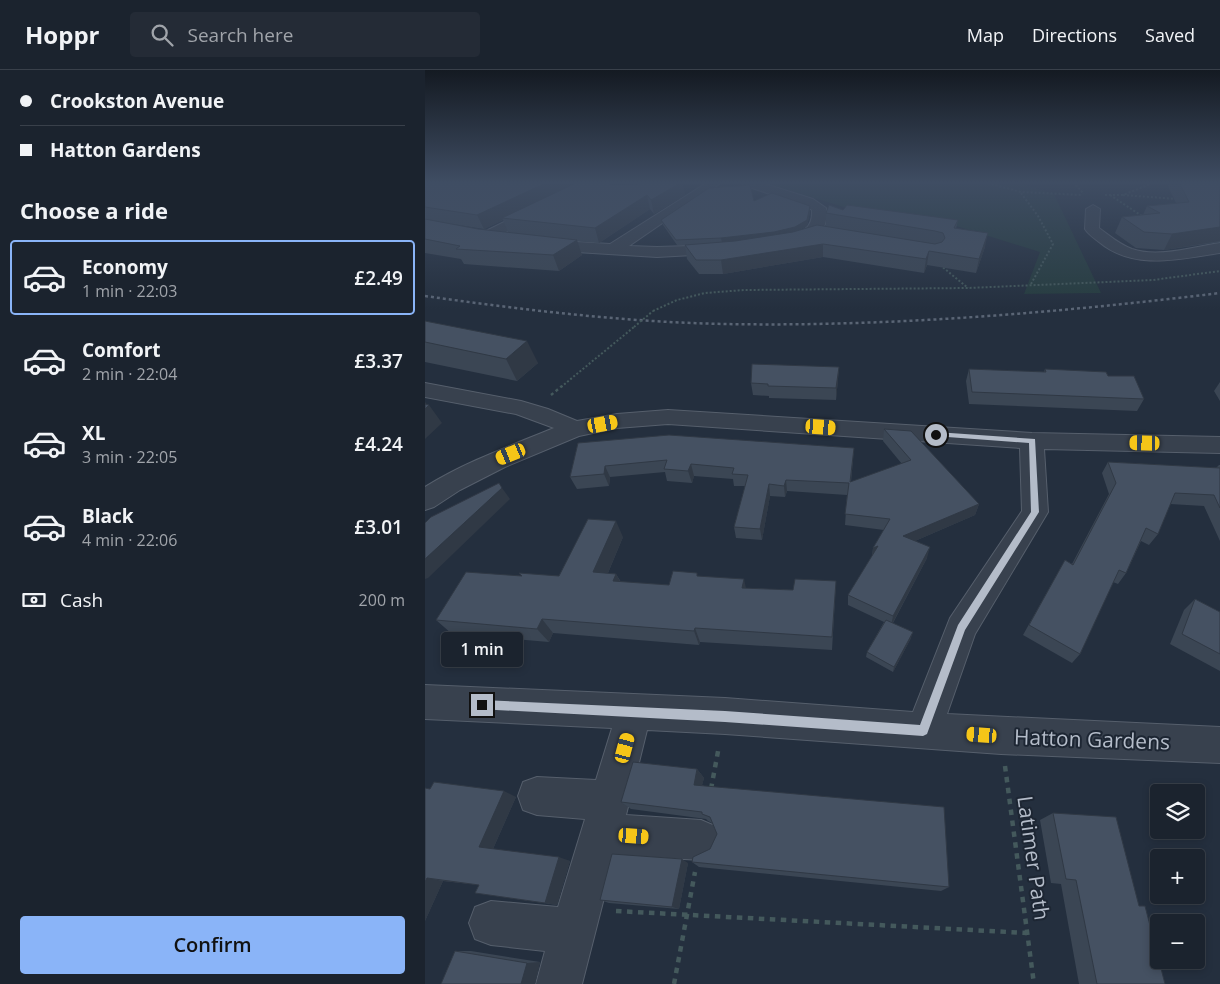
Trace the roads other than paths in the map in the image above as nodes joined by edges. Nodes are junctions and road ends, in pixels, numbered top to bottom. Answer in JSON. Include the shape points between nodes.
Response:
{"nodes":[{"id":1,"x":509,"y":225,"type":"edge"},
{"id":2,"x":651,"y":225,"type":"edge"},
{"id":3,"x":818,"y":225,"type":"edge"},
{"id":4,"x":1092,"y":225,"type":"edge"},
{"id":5,"x":814,"y":231,"type":"junction"},
{"id":6,"x":468,"y":234,"type":"edge"},
{"id":7,"x":832,"y":234,"type":"edge"},
{"id":8,"x":485,"y":237,"type":"junction"},
{"id":9,"x":514,"y":242,"type":"edge"},
{"id":10,"x":533,"y":244,"type":"edge"},
{"id":11,"x":769,"y":244,"type":"edge"},
{"id":12,"x":1220,"y":248,"type":"edge"},
{"id":13,"x":734,"y":249,"type":"edge"},
{"id":14,"x":612,"y":250,"type":"junction"},
{"id":15,"x":425,"y":390,"type":"edge"},
{"id":16,"x":574,"y":429,"type":"junction"},
{"id":17,"x":1032,"y":441,"type":"junction"},
{"id":18,"x":1220,"y":445,"type":"edge"},
{"id":19,"x":425,"y":500,"type":"edge"},
{"id":20,"x":425,"y":702,"type":"edge"},
{"id":21,"x":634,"y":713,"type":"junction"},
{"id":22,"x":923,"y":731,"type":"junction"},
{"id":23,"x":1220,"y":745,"type":"edge"},
{"id":24,"x":537,"y":796,"type":"dead end"},
{"id":25,"x":605,"y":817,"type":"junction"},
{"id":26,"x":701,"y":840,"type":"dead end"},
{"id":27,"x":577,"y":919,"type":"junction"},
{"id":28,"x":491,"y":923,"type":"dead end"},
{"id":29,"x":559,"y":984,"type":"edge"}],
"edges":[{"from":1,"to":8,"type":"street"},
{"from":2,"to":14,"type":"street"},
{"from":3,"to":5,"type":"street"},
{"from":4,"to":12,"type":"street","via":[[1092,229],[1117,248],[1134,254],[1156,256]]},
{"from":5,"to":7,"type":"street"},
{"from":5,"to":11,"type":"street"},
{"from":6,"to":8,"type":"street"},
{"from":8,"to":9,"type":"street"},
{"from":10,"to":14,"type":"street"},
{"from":13,"to":14,"type":"street","via":[[695,252]]},
{"from":15,"to":16,"type":"street","via":[[531,411]]},
{"from":16,"to":17,"type":"street","via":[[668,417]]},
{"from":16,"to":19,"type":"street","via":[[496,461]]},
{"from":17,"to":18,"type":"street"},
{"from":17,"to":22,"type":"street","via":[[1035,512],[961,628]]},
{"from":20,"to":21,"type":"street","name":"Hatton Gardens"},
{"from":21,"to":22,"type":"street","name":"Hatton Gardens","via":[[725,716]]},
{"from":21,"to":25,"type":"street"},
{"from":22,"to":23,"type":"street","name":"Hatton Gardens"},
{"from":24,"to":25,"type":"street"},
{"from":25,"to":26,"type":"street"},
{"from":25,"to":27,"type":"street"},
{"from":27,"to":28,"type":"street"},
{"from":27,"to":29,"type":"street"}]}
